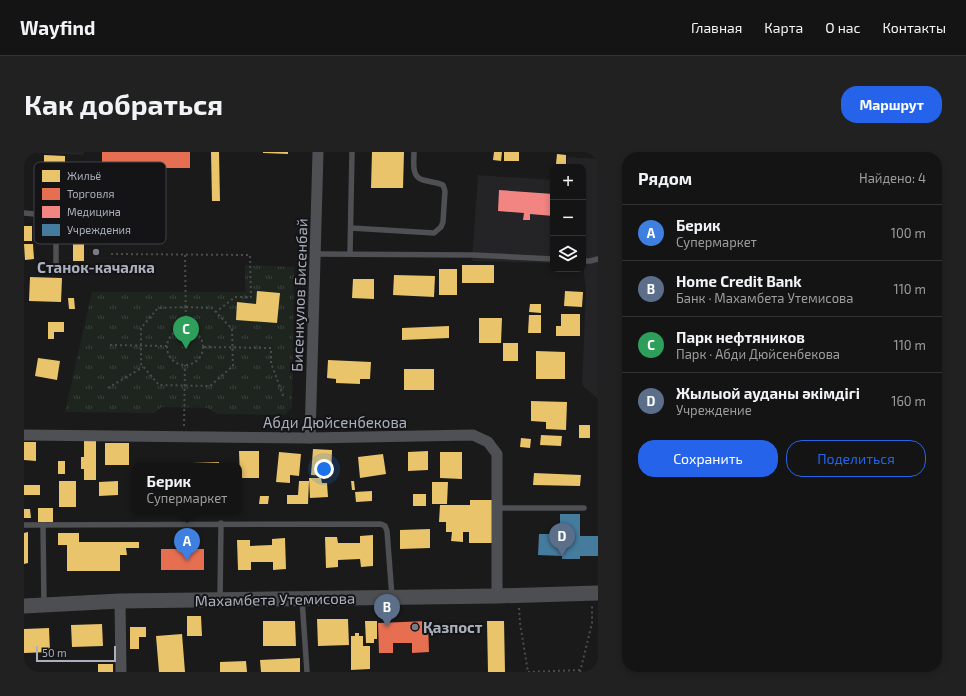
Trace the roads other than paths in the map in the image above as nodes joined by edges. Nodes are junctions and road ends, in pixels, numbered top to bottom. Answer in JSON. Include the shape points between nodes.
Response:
{"nodes":[{"id":1,"x":318,"y":152,"type":"edge"},
{"id":2,"x":352,"y":152,"type":"edge"},
{"id":3,"x":414,"y":152,"type":"edge"},
{"id":4,"x":24,"y":213,"type":"edge"},
{"id":5,"x":34,"y":214,"type":"edge"},
{"id":6,"x":351,"y":228,"type":"junction"},
{"id":7,"x":56,"y":244,"type":"edge"},
{"id":8,"x":315,"y":254,"type":"junction"},
{"id":9,"x":350,"y":254,"type":"junction"},
{"id":10,"x":550,"y":259,"type":"edge"},
{"id":11,"x":598,"y":259,"type":"edge"},
{"id":12,"x":586,"y":261,"type":"edge"},
{"id":13,"x":56,"y":268,"type":"dead end"},
{"id":14,"x":24,"y":435,"type":"edge"},
{"id":15,"x":310,"y":438,"type":"junction"},
{"id":16,"x":497,"y":508,"type":"junction"},
{"id":17,"x":584,"y":508,"type":"dead end"},
{"id":18,"x":221,"y":523,"type":"junction"},
{"id":19,"x":24,"y":525,"type":"edge"},
{"id":20,"x":43,"y":525,"type":"junction"},
{"id":21,"x":595,"y":593,"type":"edge"},
{"id":22,"x":497,"y":596,"type":"junction"},
{"id":23,"x":392,"y":598,"type":"junction"},
{"id":24,"x":302,"y":599,"type":"junction"},
{"id":25,"x":220,"y":600,"type":"junction"},
{"id":26,"x":120,"y":601,"type":"junction"},
{"id":27,"x":24,"y":606,"type":"edge"},
{"id":28,"x":44,"y":606,"type":"junction"},
{"id":29,"x":121,"y":672,"type":"edge"},
{"id":30,"x":307,"y":672,"type":"edge"}],
"edges":[{"from":1,"to":8,"type":"street","name":"Бисенкулов Бисенбай"},
{"from":2,"to":6,"type":"lane"},
{"from":3,"to":6,"type":"lane","via":[[416,176],[443,185],[445,191],[441,228],[434,233]]},
{"from":4,"to":5,"type":"lane"},
{"from":6,"to":9,"type":"lane"},
{"from":7,"to":13,"type":"lane"},
{"from":8,"to":9,"type":"lane"},
{"from":8,"to":15,"type":"street","name":"Бисенкулов Бисенбай"},
{"from":9,"to":10,"type":"lane"},
{"from":11,"to":12,"type":"lane"},
{"from":14,"to":15,"type":"street","name":"Абди Дюйсенбекова"},
{"from":15,"to":16,"type":"street","name":"Абди Дюйсенбекова","via":[[473,435],[488,442],[497,454]]},
{"from":16,"to":17,"type":"lane"},
{"from":16,"to":22,"type":"street","name":"Абди Дюйсенбекова"},
{"from":18,"to":20,"type":"lane"},
{"from":18,"to":23,"type":"lane","via":[[381,524],[387,531]]},
{"from":18,"to":25,"type":"lane"},
{"from":19,"to":20,"type":"lane"},
{"from":20,"to":28,"type":"lane"},
{"from":21,"to":22,"type":"street","name":"Махамбета Утемисова"},
{"from":22,"to":23,"type":"street","name":"Махамбета Утемисова"},
{"from":23,"to":24,"type":"street","name":"Махамбета Утемисова"},
{"from":24,"to":25,"type":"street","name":"Махамбета Утемисова"},
{"from":24,"to":30,"type":"lane"},
{"from":25,"to":26,"type":"street","name":"Махамбета Утемисова"},
{"from":26,"to":28,"type":"street","name":"Махамбета Утемисова"},
{"from":26,"to":29,"type":"street"},
{"from":27,"to":28,"type":"street","name":"Махамбета Утемисова"}]}
